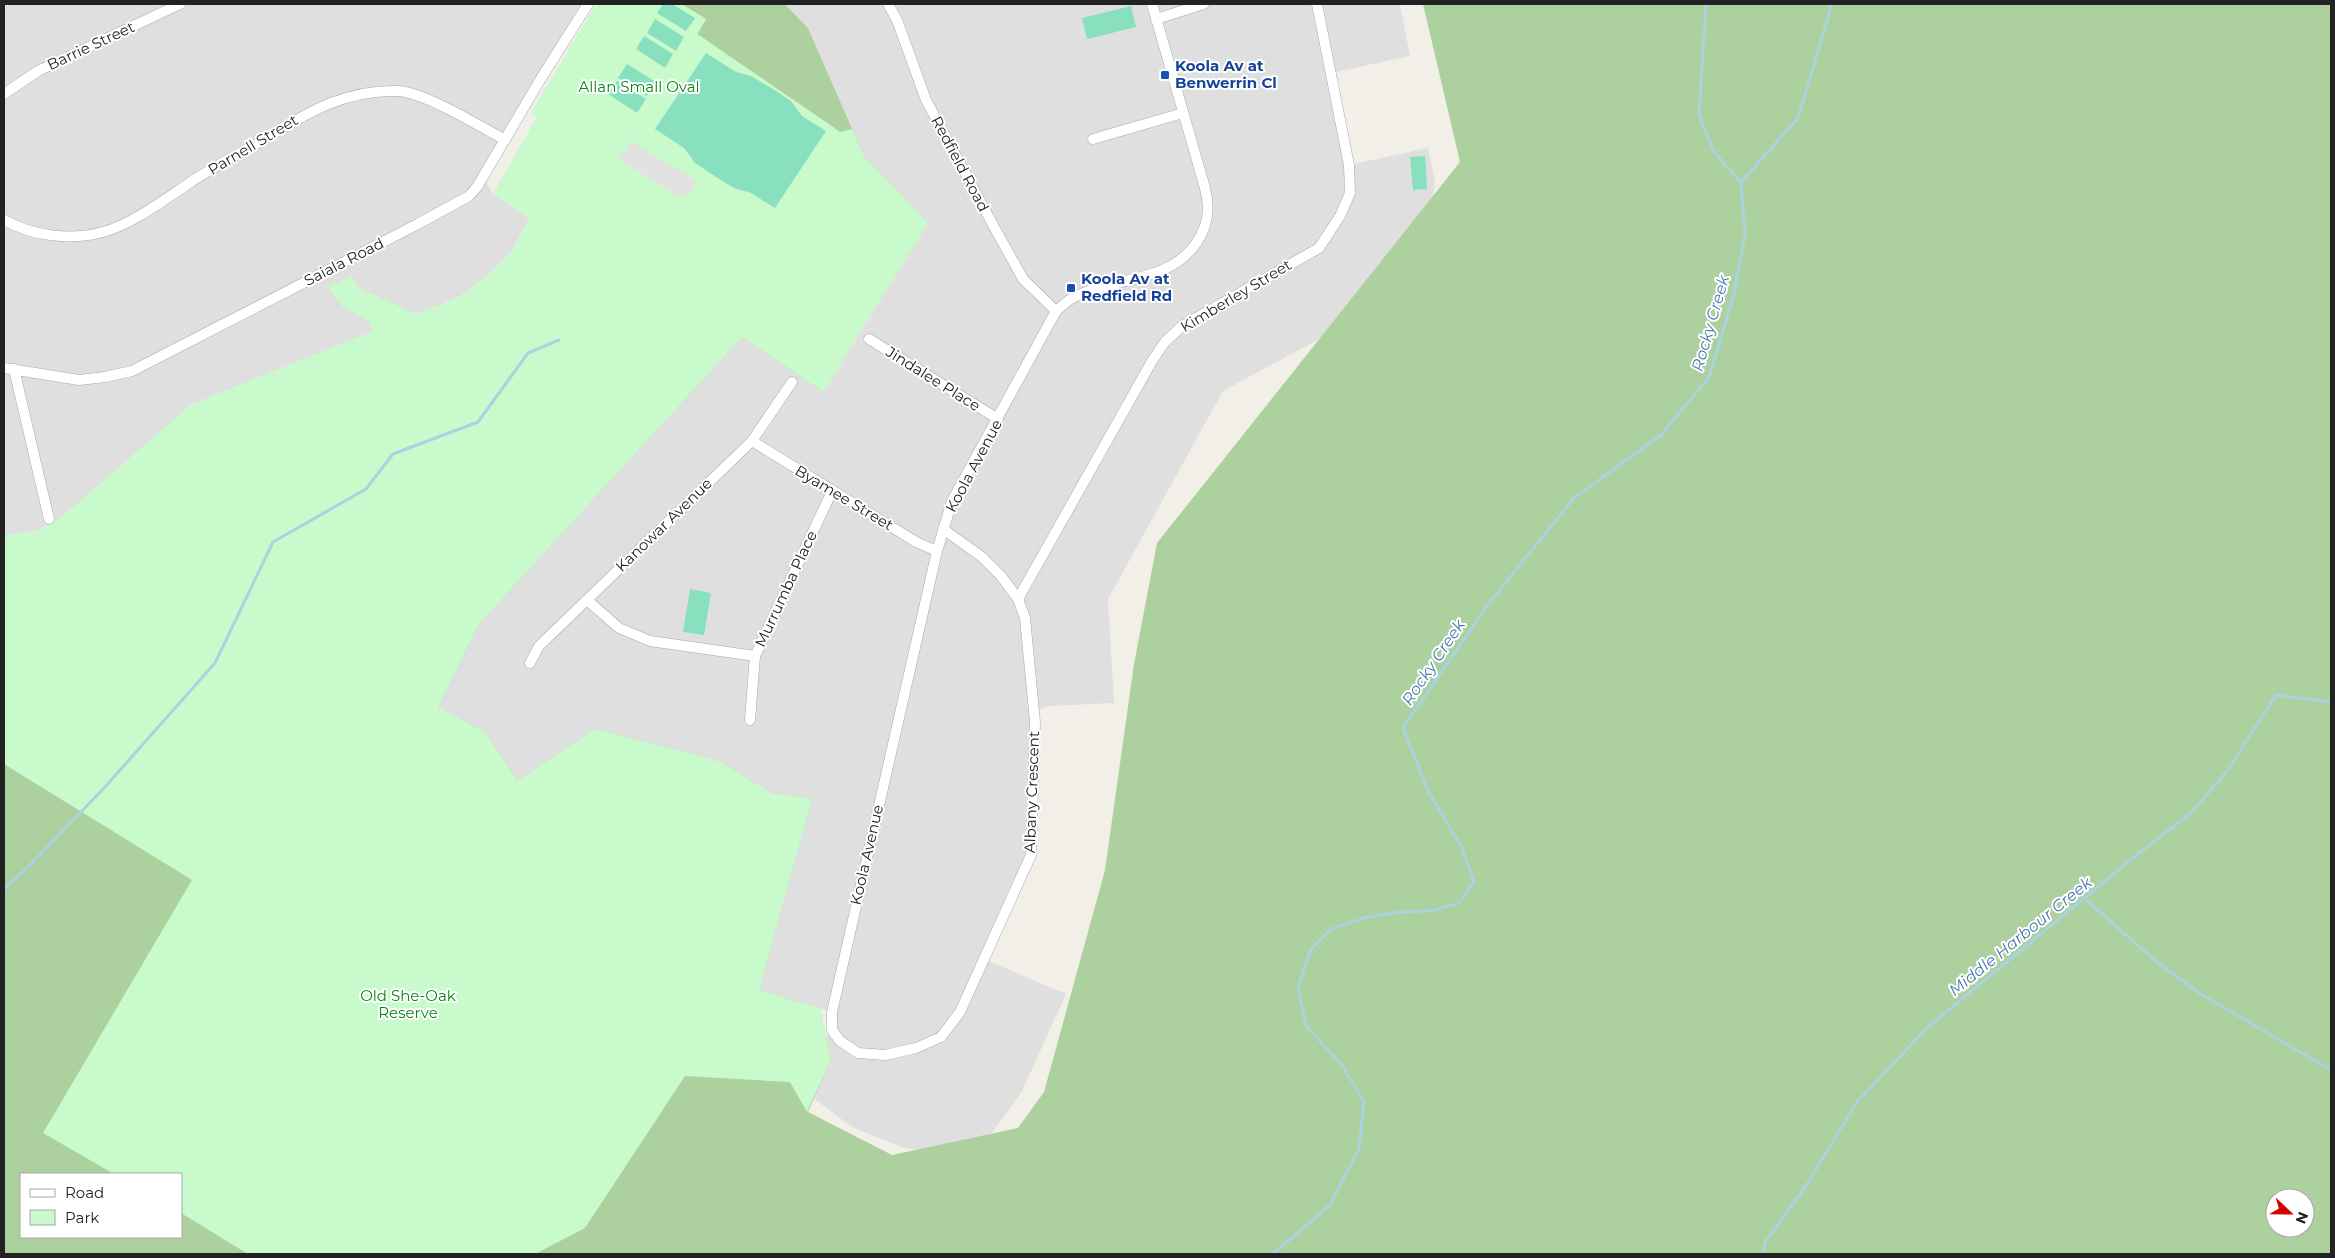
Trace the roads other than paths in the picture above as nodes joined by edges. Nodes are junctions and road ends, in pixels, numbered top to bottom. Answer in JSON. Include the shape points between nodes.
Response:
{"nodes":[{"id":1,"x":180,"y":4,"type":"edge"},
{"id":2,"x":588,"y":4,"type":"edge"},
{"id":3,"x":888,"y":4,"type":"edge"},
{"id":4,"x":1152,"y":4,"type":"edge"},
{"id":5,"x":1204,"y":4,"type":"edge"},
{"id":6,"x":1317,"y":4,"type":"edge"},
{"id":7,"x":1156,"y":18,"type":"junction"},
{"id":8,"x":4,"y":94,"type":"edge"},
{"id":9,"x":1183,"y":113,"type":"junction"},
{"id":10,"x":1093,"y":139,"type":"dead end"},
{"id":11,"x":505,"y":140,"type":"junction"},
{"id":12,"x":4,"y":220,"type":"edge"},
{"id":13,"x":1056,"y":311,"type":"junction"},
{"id":14,"x":869,"y":339,"type":"dead end"},
{"id":15,"x":9,"y":369,"type":"edge"},
{"id":16,"x":792,"y":382,"type":"dead end"},
{"id":17,"x":998,"y":418,"type":"junction"},
{"id":18,"x":752,"y":441,"type":"junction"},
{"id":19,"x":832,"y":492,"type":"junction"},
{"id":20,"x":49,"y":519,"type":"dead end"},
{"id":21,"x":943,"y":529,"type":"junction"},
{"id":22,"x":937,"y":551,"type":"junction"},
{"id":23,"x":1018,"y":599,"type":"junction"},
{"id":24,"x":587,"y":600,"type":"junction"},
{"id":25,"x":755,"y":656,"type":"junction"},
{"id":26,"x":530,"y":664,"type":"dead end"},
{"id":27,"x":750,"y":720,"type":"dead end"},
{"id":28,"x":832,"y":1030,"type":"joint"}],
"edges":[{"from":1,"to":8,"type":"street","name":"Barrie Street","via":[[38,71]]},
{"from":2,"to":11,"type":"street","name":"Saiala Road"},
{"from":3,"to":13,"type":"street","name":"Redfield Road","via":[[926,100],[993,225],[1023,278]]},
{"from":4,"to":7,"type":"street","name":"Koola Avenue"},
{"from":5,"to":7,"type":"street"},
{"from":6,"to":23,"type":"street","name":"Kimberley Street","via":[[1349,165],[1350,193],[1340,216],[1319,248],[1191,321],[1165,342]]},
{"from":7,"to":9,"type":"street","name":"Koola Avenue"},
{"from":9,"to":10,"type":"street"},
{"from":9,"to":13,"type":"street","name":"Koola Avenue","via":[[1209,205],[1202,234],[1184,257],[1172,265],[1071,299]]},
{"from":11,"to":12,"type":"street","name":"Parnell Street","via":[[436,104],[401,91],[359,93],[320,106],[191,182],[152,209],[105,232],[82,237],[55,236]]},
{"from":11,"to":15,"type":"street","name":"Saiala Road","via":[[478,187],[469,196],[132,371],[79,380]]},
{"from":13,"to":17,"type":"street","name":"Koola Avenue"},
{"from":14,"to":17,"type":"street","name":"Jindalee Place"},
{"from":15,"to":20,"type":"street"},
{"from":16,"to":18,"type":"street","name":"Kanowar Avenue"},
{"from":17,"to":21,"type":"street","name":"Koola Avenue","via":[[952,501]]},
{"from":18,"to":19,"type":"street","name":"Byamee Street"},
{"from":18,"to":24,"type":"street","name":"Kanowar Avenue"},
{"from":19,"to":22,"type":"street","name":"Byamee Street"},
{"from":19,"to":25,"type":"street","name":"Murrumba Place"},
{"from":21,"to":22,"type":"street","name":"Koola Avenue"},
{"from":21,"to":23,"type":"street","name":"Albany Crescent","via":[[982,557]]},
{"from":22,"to":28,"type":"street","name":"Koola Avenue","via":[[832,1012]]},
{"from":23,"to":28,"type":"street","name":"Albany Crescent","via":[[1028,635],[1034,722],[1031,855],[960,1012],[941,1037],[916,1048],[885,1055],[858,1053],[840,1041]]},
{"from":24,"to":25,"type":"street","via":[[619,628],[650,641]]},
{"from":24,"to":26,"type":"street","name":"Kanowar Avenue","via":[[539,646]]},
{"from":25,"to":27,"type":"street","name":"Murrumba Place"}]}
